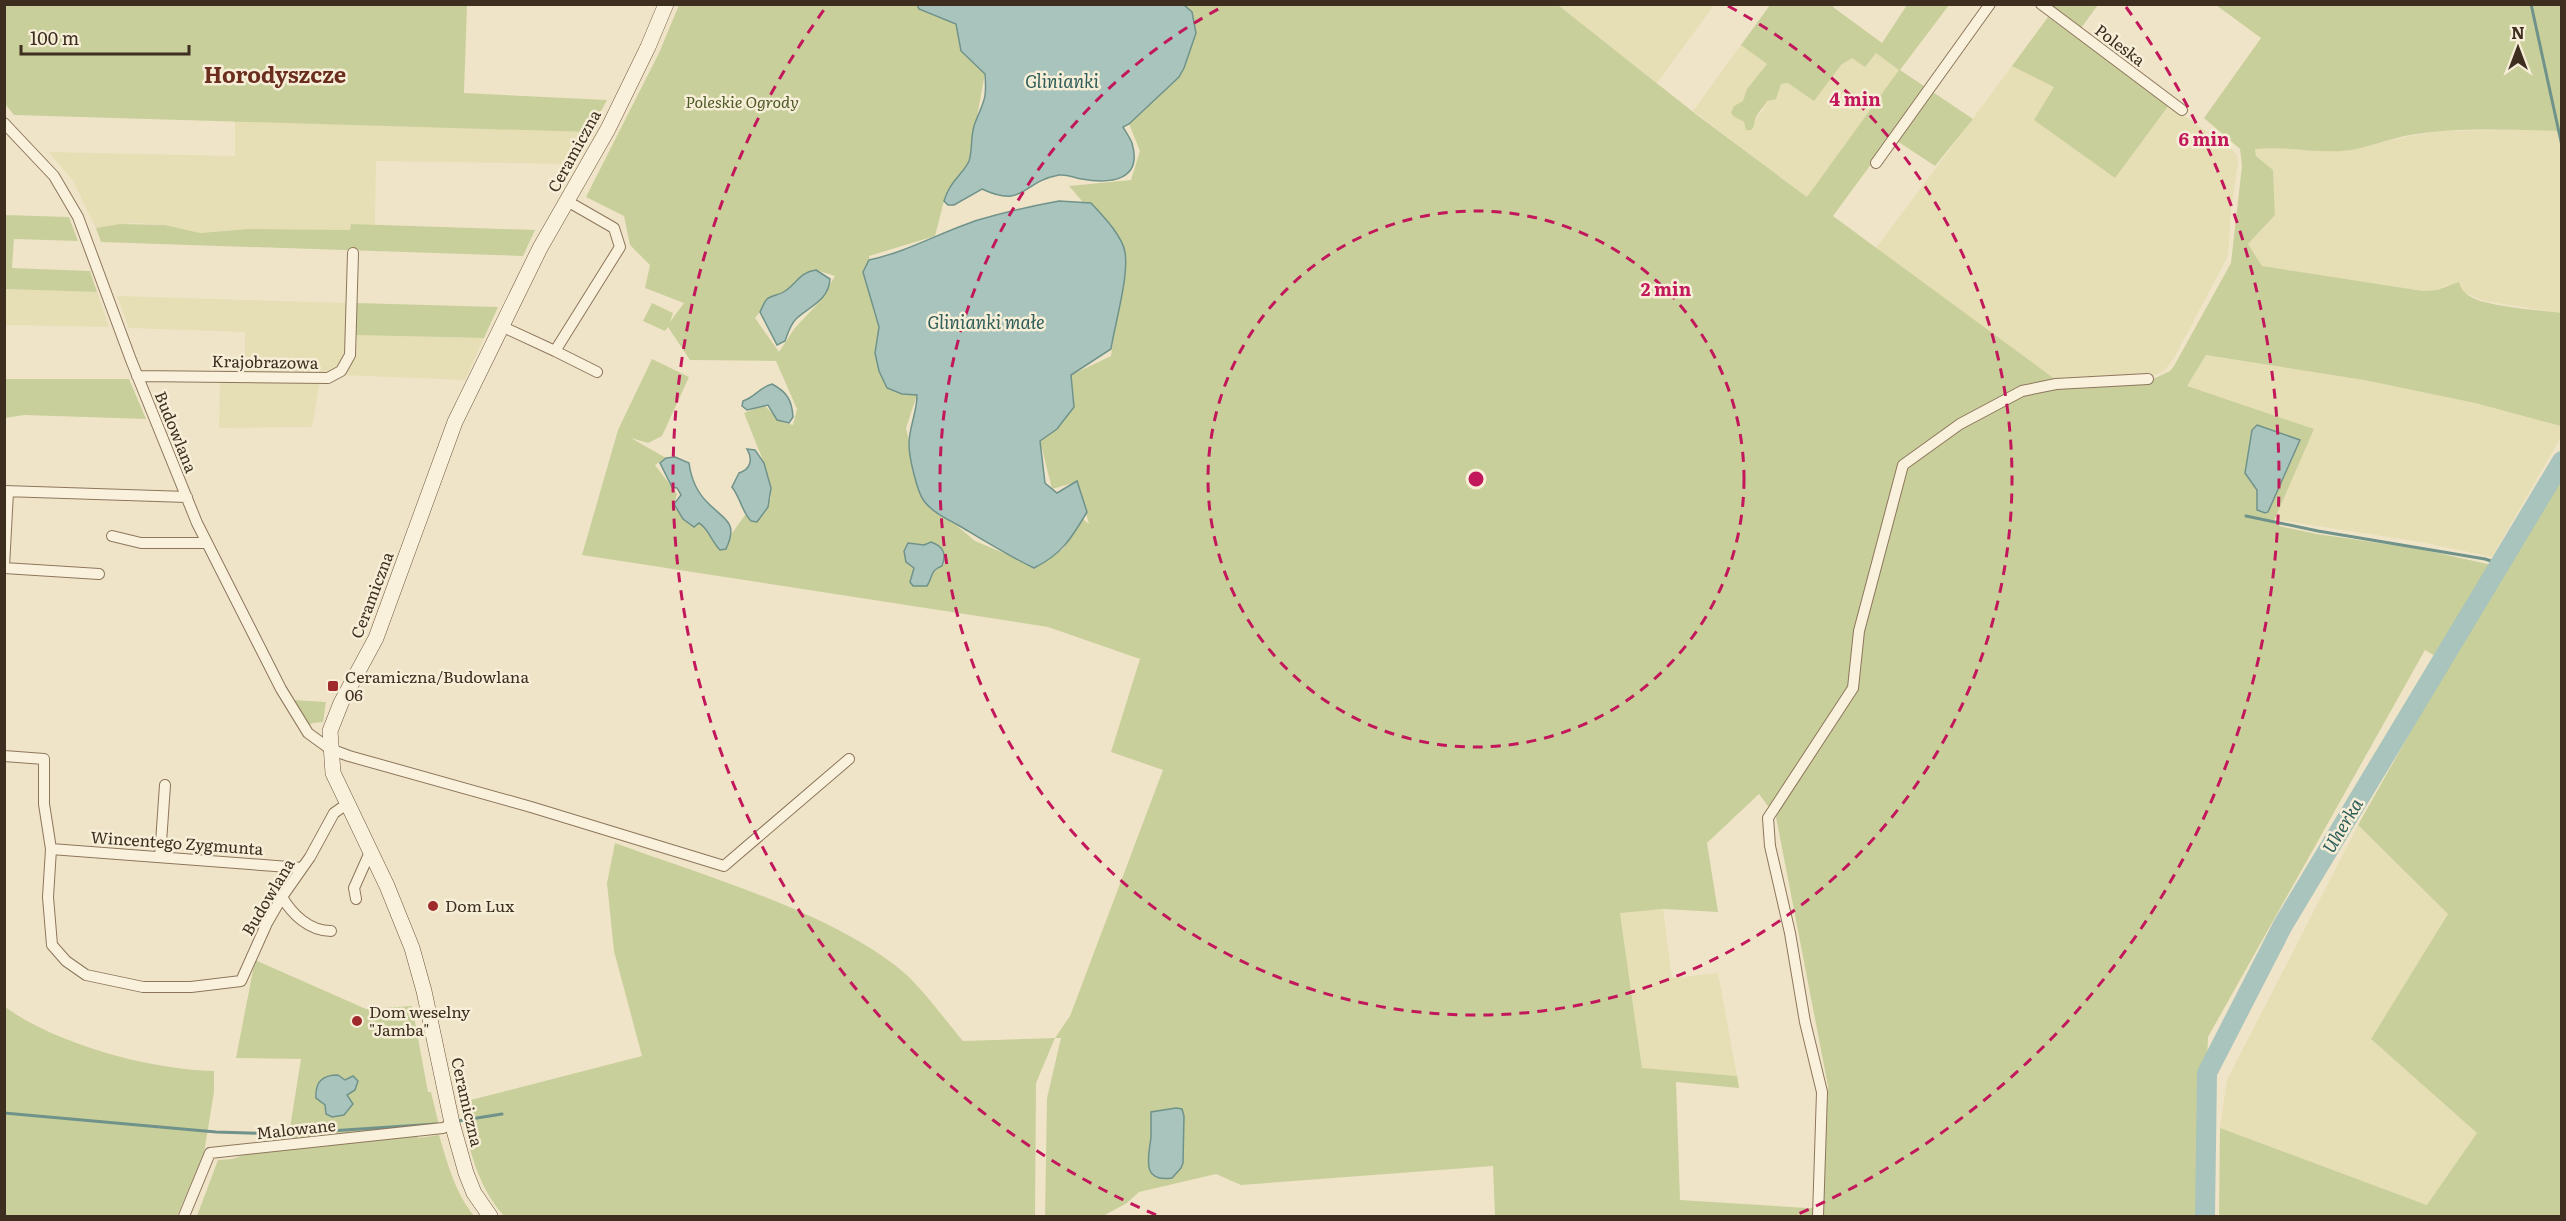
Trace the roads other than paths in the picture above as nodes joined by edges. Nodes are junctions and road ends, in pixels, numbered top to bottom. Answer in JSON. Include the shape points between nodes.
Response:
{"nodes":[{"id":1,"x":666,"y":4,"type":"edge"},
{"id":2,"x":1990,"y":4,"type":"edge"},
{"id":3,"x":2041,"y":4,"type":"edge"},
{"id":4,"x":2182,"y":110,"type":"dead end"},
{"id":5,"x":4,"y":123,"type":"edge"},
{"id":6,"x":1876,"y":163,"type":"dead end"},
{"id":7,"x":567,"y":201,"type":"junction"},
{"id":8,"x":353,"y":253,"type":"dead end"},
{"id":9,"x":501,"y":326,"type":"junction"},
{"id":10,"x":555,"y":351,"type":"junction"},
{"id":11,"x":597,"y":372,"type":"dead end"},
{"id":12,"x":137,"y":376,"type":"junction"},
{"id":13,"x":2148,"y":379,"type":"dead end"},
{"id":14,"x":6,"y":491,"type":"edge"},
{"id":15,"x":187,"y":497,"type":"junction"},
{"id":16,"x":112,"y":536,"type":"dead end"},
{"id":17,"x":206,"y":543,"type":"junction"},
{"id":18,"x":4,"y":568,"type":"edge"},
{"id":19,"x":99,"y":574,"type":"dead end"},
{"id":20,"x":330,"y":749,"type":"junction"},
{"id":21,"x":4,"y":756,"type":"edge"},
{"id":22,"x":849,"y":759,"type":"dead end"},
{"id":23,"x":165,"y":785,"type":"dead end"},
{"id":24,"x":347,"y":804,"type":"junction"},
{"id":25,"x":51,"y":849,"type":"junction"},
{"id":26,"x":370,"y":852,"type":"junction"},
{"id":27,"x":160,"y":857,"type":"junction"},
{"id":28,"x":302,"y":868,"type":"junction"},
{"id":29,"x":282,"y":897,"type":"junction"},
{"id":30,"x":356,"y":899,"type":"dead end"},
{"id":31,"x":331,"y":931,"type":"dead end"},
{"id":32,"x":452,"y":1122,"type":"junction"},
{"id":33,"x":184,"y":1216,"type":"edge"},
{"id":34,"x":490,"y":1216,"type":"edge"},
{"id":35,"x":1818,"y":1216,"type":"edge"}],
"edges":[{"from":1,"to":7,"type":"street","name":"Ceramiczna","via":[[608,129]]},
{"from":2,"to":6,"type":"street"},
{"from":3,"to":4,"type":"street","name":"Poleska"},
{"from":5,"to":12,"type":"street","name":"Budowlana","via":[[54,176],[78,217]]},
{"from":7,"to":9,"type":"street","name":"Ceramiczna"},
{"from":7,"to":10,"type":"street","via":[[614,228],[620,247]]},
{"from":8,"to":12,"type":"street","name":"Krajobrazowa","via":[[350,356],[328,378]]},
{"from":9,"to":10,"type":"street"},
{"from":9,"to":20,"type":"street","name":"Ceramiczna","via":[[455,422],[376,638],[335,717]]},
{"from":10,"to":11,"type":"street"},
{"from":12,"to":15,"type":"street","name":"Budowlana"},
{"from":13,"to":35,"type":"street","via":[[2056,384],[2022,391],[1960,424],[1903,465],[1858,631],[1854,688],[1768,818],[1770,846],[1822,1092]]},
{"from":14,"to":15,"type":"street"},
{"from":14,"to":18,"type":"street"},
{"from":15,"to":17,"type":"street","name":"Budowlana"},
{"from":16,"to":17,"type":"street","via":[[141,543]]},
{"from":17,"to":20,"type":"street","name":"Budowlana","via":[[308,733]]},
{"from":18,"to":19,"type":"street"},
{"from":20,"to":22,"type":"street","via":[[724,866]]},
{"from":20,"to":24,"type":"street","name":"Ceramiczna","via":[[333,773]]},
{"from":21,"to":25,"type":"street","via":[[44,759],[44,804]]},
{"from":23,"to":27,"type":"street"},
{"from":24,"to":26,"type":"street","name":"Ceramiczna"},
{"from":24,"to":28,"type":"street","name":"Budowlana","via":[[334,813]]},
{"from":25,"to":27,"type":"street","name":"Wincentego Zygmunta"},
{"from":25,"to":29,"type":"street","name":"Budowlana","via":[[48,897],[52,945],[66,962],[86,975],[143,987],[241,981]]},
{"from":26,"to":30,"type":"street","via":[[354,888]]},
{"from":26,"to":32,"type":"street","name":"Ceramiczna","via":[[412,948]]},
{"from":27,"to":28,"type":"street","name":"Wincentego Zygmunta"},
{"from":28,"to":29,"type":"street","name":"Budowlana"},
{"from":29,"to":31,"type":"street","via":[[300,920]]},
{"from":32,"to":33,"type":"street","name":"Malowane","via":[[443,1128],[210,1153]]},
{"from":32,"to":34,"type":"street","name":"Ceramiczna","via":[[474,1193]]}]}
